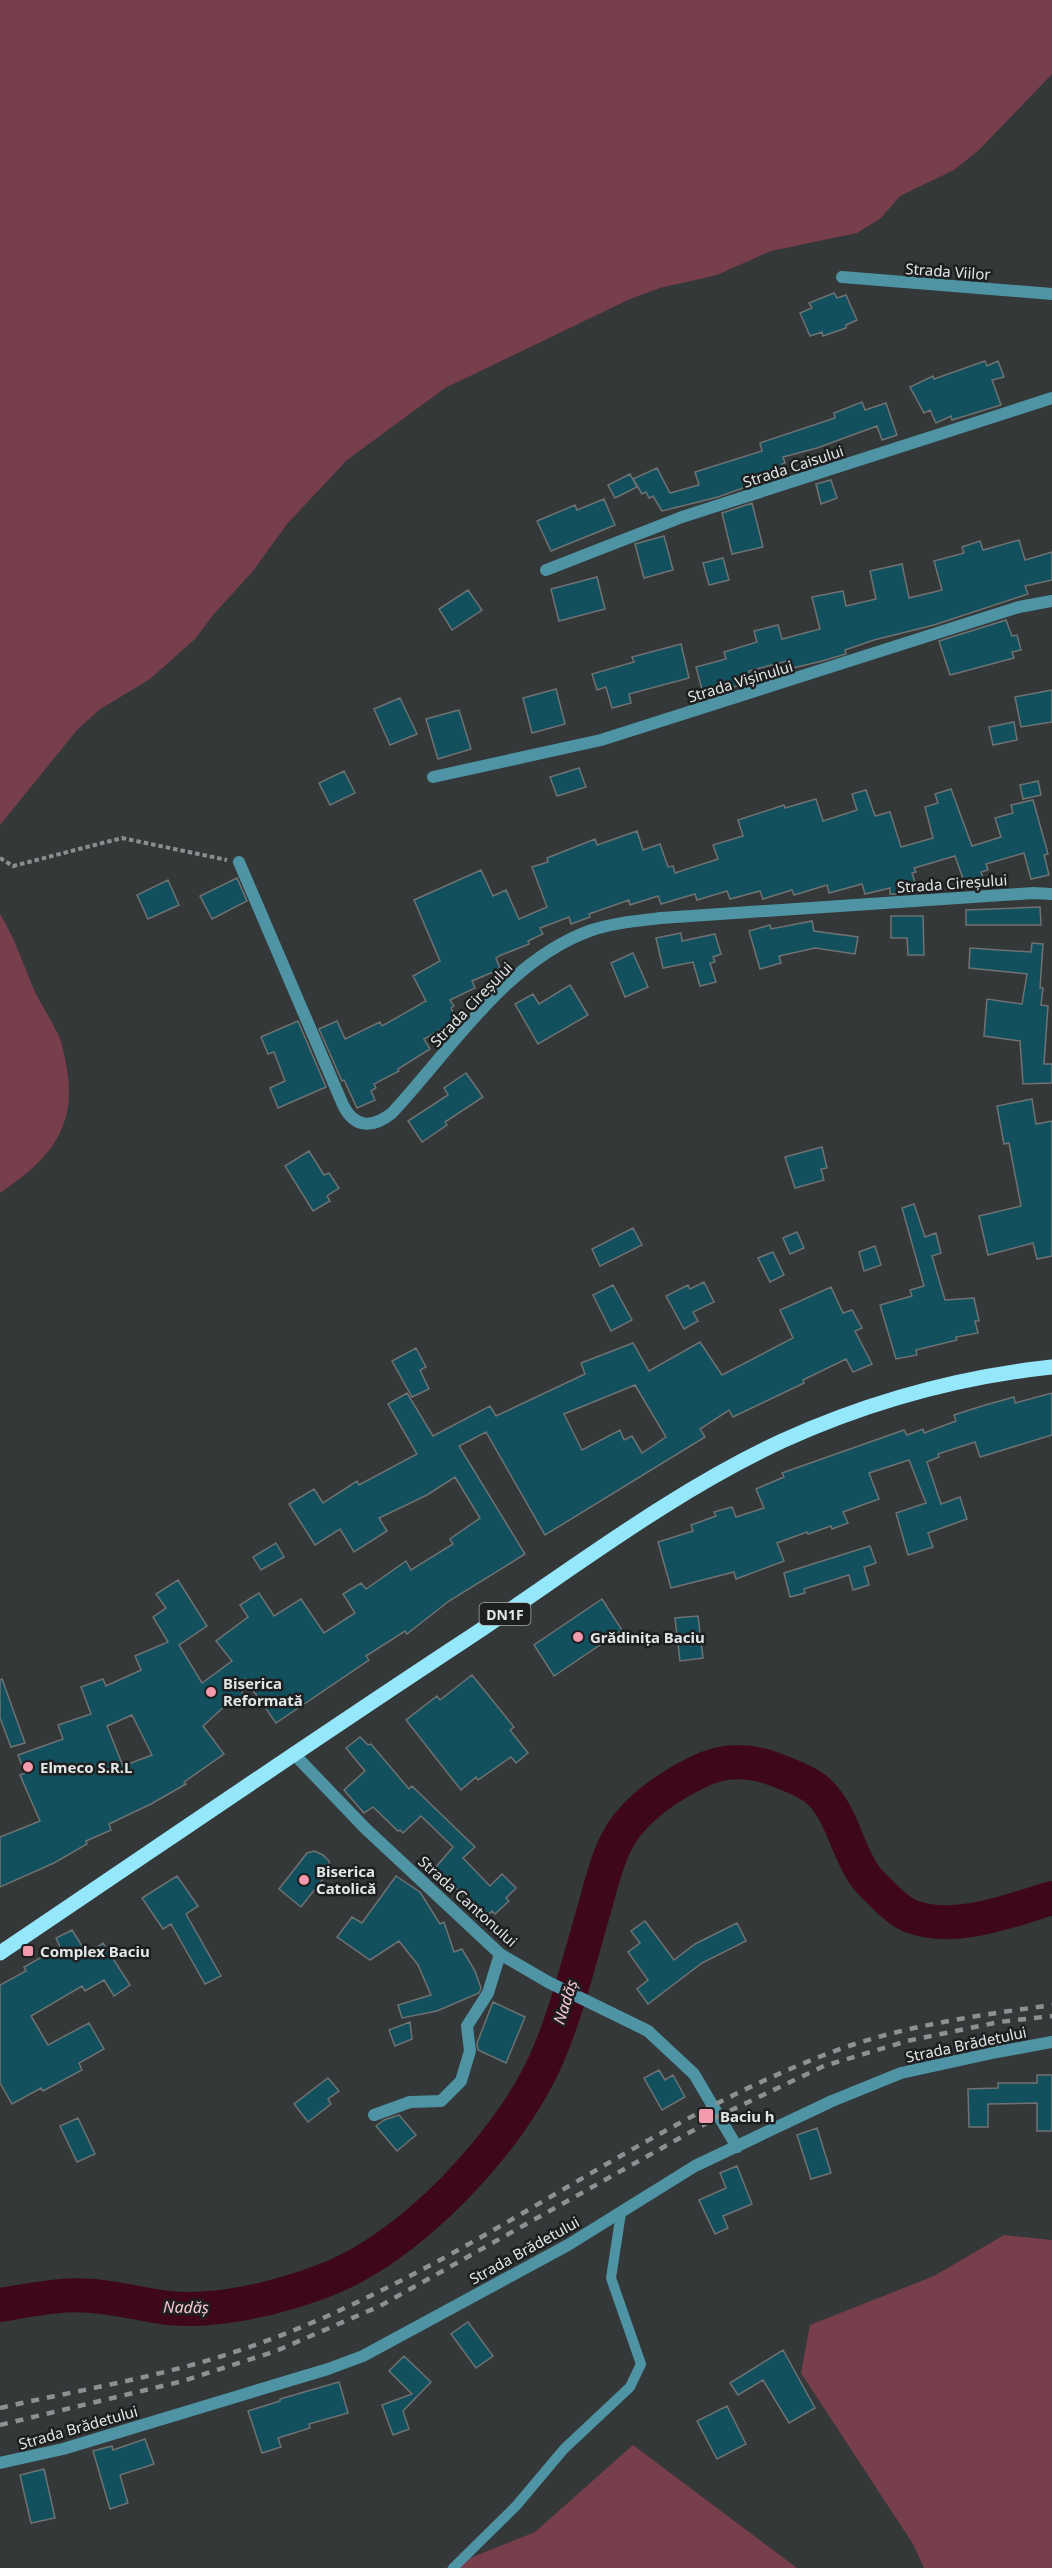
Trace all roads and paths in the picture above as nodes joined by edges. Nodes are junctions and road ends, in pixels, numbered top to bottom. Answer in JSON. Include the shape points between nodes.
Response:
{"nodes":[{"id":1,"x":842,"y":277,"type":"dead end"},
{"id":2,"x":1052,"y":294,"type":"edge"},
{"id":3,"x":1052,"y":398,"type":"edge"},
{"id":4,"x":546,"y":570,"type":"dead end"},
{"id":5,"x":1052,"y":601,"type":"edge"},
{"id":6,"x":433,"y":777,"type":"dead end"},
{"id":7,"x":0,"y":858,"type":"edge"},
{"id":8,"x":239,"y":862,"type":"joint"},
{"id":9,"x":1052,"y":894,"type":"edge"},
{"id":10,"x":1052,"y":1367,"type":"edge"},
{"id":11,"x":293,"y":1753,"type":"junction"},
{"id":12,"x":0,"y":1953,"type":"edge"},
{"id":13,"x":500,"y":1954,"type":"junction"},
{"id":14,"x":1052,"y":2042,"type":"edge"},
{"id":15,"x":374,"y":2115,"type":"dead end"},
{"id":16,"x":737,"y":2147,"type":"junction"},
{"id":17,"x":621,"y":2213,"type":"junction"},
{"id":18,"x":0,"y":2463,"type":"edge"},
{"id":19,"x":453,"y":2568,"type":"edge"}],
"edges":[{"from":1,"to":2,"type":"street","name":"Strada Viilor"},
{"from":3,"to":4,"type":"street","name":"Strada Caisului","via":[[682,517]]},
{"from":5,"to":6,"type":"street","name":"Strada Vișinului","via":[[1019,607],[601,740]]},
{"from":7,"to":8,"type":"path","via":[[13,866],[122,838]]},
{"from":8,"to":9,"type":"street","name":"Strada Cireșului","via":[[346,1112],[355,1121],[369,1125],[392,1113],[459,1035],[526,968],[559,945],[590,931],[661,918]]},
{"from":10,"to":11,"type":"main road","number":"DN1F","via":[[981,1376],[883,1401],[750,1458],[644,1521]]},
{"from":11,"to":12,"type":"main road","number":"DN1F"},
{"from":11,"to":13,"type":"street","name":"Strada Cantonului","via":[[365,1828]]},
{"from":13,"to":15,"type":"street","via":[[488,1993],[467,2026],[470,2051],[462,2081],[441,2101],[410,2102]]},
{"from":13,"to":16,"type":"street","name":"Strada Cantonului","via":[[648,2031],[694,2074]]},
{"from":14,"to":16,"type":"street","name":"Strada Brădetului","via":[[901,2073]]},
{"from":16,"to":17,"type":"street","name":"Strada Brădetului","via":[[695,2166]]},
{"from":17,"to":18,"type":"street","name":"Strada Brădetului","via":[[363,2356],[63,2449]]},
{"from":17,"to":19,"type":"lane","via":[[611,2278],[641,2364],[630,2387],[564,2449],[516,2506]]}]}
